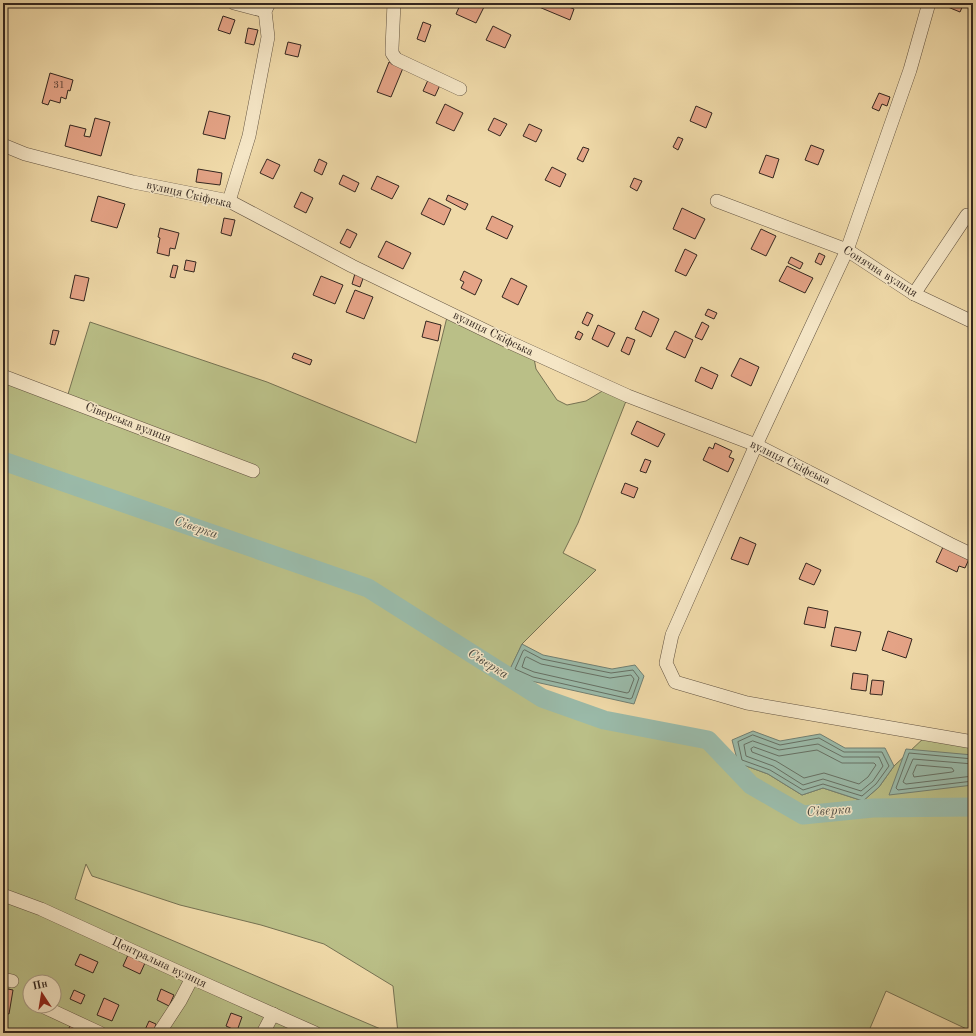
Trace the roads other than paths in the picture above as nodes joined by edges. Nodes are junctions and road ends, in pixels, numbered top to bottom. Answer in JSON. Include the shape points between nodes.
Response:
{"nodes":[{"id":1,"x":234,"y":3,"type":"edge"},
{"id":2,"x":394,"y":3,"type":"edge"},
{"id":3,"x":929,"y":3,"type":"edge"},
{"id":4,"x":267,"y":7,"type":"edge"},
{"id":5,"x":460,"y":89,"type":"dead end"},
{"id":6,"x":3,"y":145,"type":"edge"},
{"id":7,"x":229,"y":201,"type":"junction"},
{"id":8,"x":717,"y":201,"type":"dead end"},
{"id":9,"x":973,"y":215,"type":"edge"},
{"id":10,"x":847,"y":250,"type":"junction"},
{"id":11,"x":914,"y":294,"type":"junction"},
{"id":12,"x":973,"y":322,"type":"edge"},
{"id":13,"x":3,"y":376,"type":"edge"},
{"id":14,"x":756,"y":445,"type":"junction"},
{"id":15,"x":253,"y":471,"type":"dead end"},
{"id":16,"x":973,"y":555,"type":"edge"},
{"id":17,"x":973,"y":742,"type":"edge"},
{"id":18,"x":3,"y":895,"type":"edge"},
{"id":19,"x":192,"y":978,"type":"junction"},
{"id":20,"x":59,"y":1014,"type":"edge"},
{"id":21,"x":273,"y":1014,"type":"junction"},
{"id":22,"x":100,"y":1033,"type":"edge"},
{"id":23,"x":159,"y":1033,"type":"edge"},
{"id":24,"x":263,"y":1033,"type":"edge"},
{"id":25,"x":315,"y":1033,"type":"edge"}],
"edges":[{"from":1,"to":4,"type":"street"},
{"from":2,"to":5,"type":"street","via":[[392,53],[396,59]]},
{"from":3,"to":10,"type":"street","via":[[910,70]]},
{"from":4,"to":7,"type":"street","via":[[268,37],[249,136]]},
{"from":6,"to":7,"type":"street","name":"вулиця Скіфська","via":[[25,154],[133,182]]},
{"from":7,"to":14,"type":"street","name":"вулиця Скіфська","via":[[352,266],[509,342],[628,396]]},
{"from":8,"to":10,"type":"street","name":"Сонячна вулиця"},
{"from":9,"to":11,"type":"street","via":[[967,215]]},
{"from":10,"to":11,"type":"street","name":"Сонячна вулиця"},
{"from":10,"to":14,"type":"street"},
{"from":11,"to":12,"type":"street","name":"Сонячна вулиця"},
{"from":13,"to":15,"type":"street","name":"Сіверська вулиця"},
{"from":14,"to":16,"type":"street","name":"вулиця Скіфська"},
{"from":14,"to":17,"type":"street","via":[[672,635],[666,663],[676,682],[747,703]]},
{"from":18,"to":19,"type":"street","name":"Центральна вулиця","via":[[41,909]]},
{"from":19,"to":21,"type":"street","name":"Центральна вулиця"},
{"from":19,"to":23,"type":"street"},
{"from":20,"to":22,"type":"street"},
{"from":21,"to":24,"type":"street"},
{"from":21,"to":25,"type":"street","name":"Центральна вулиця"}]}
